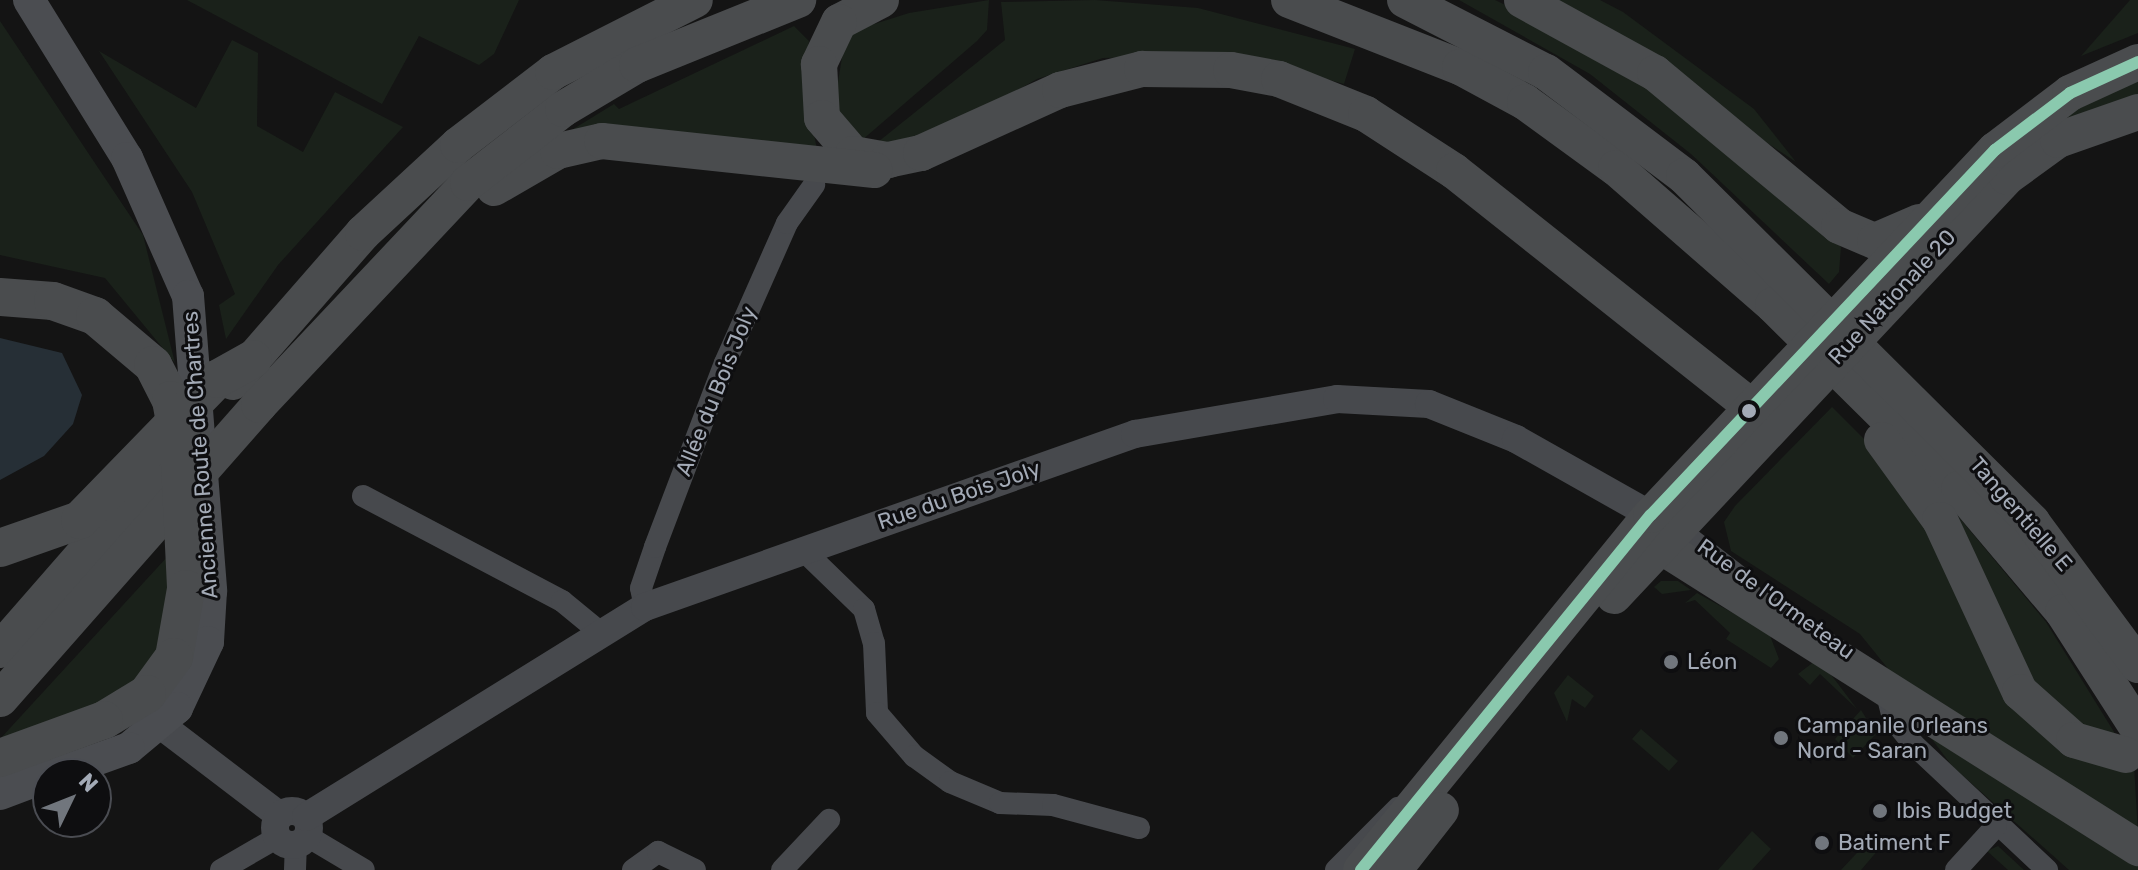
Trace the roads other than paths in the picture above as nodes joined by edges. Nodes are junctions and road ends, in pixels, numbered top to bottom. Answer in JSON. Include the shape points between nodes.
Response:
{"nodes":[{"id":1,"x":29,"y":0,"type":"edge"},
{"id":2,"x":695,"y":0,"type":"edge"},
{"id":3,"x":798,"y":0,"type":"edge"},
{"id":4,"x":881,"y":0,"type":"edge"},
{"id":5,"x":1289,"y":0,"type":"edge"},
{"id":6,"x":1405,"y":0,"type":"edge"},
{"id":7,"x":1522,"y":0,"type":"edge"},
{"id":8,"x":2138,"y":62,"type":"edge"},
{"id":9,"x":1029,"y":103,"type":"junction"},
{"id":10,"x":2138,"y":112,"type":"edge"},
{"id":11,"x":814,"y":185,"type":"dead end"},
{"id":12,"x":1952,"y":196,"type":"junction"},
{"id":13,"x":435,"y":216,"type":"junction"},
{"id":14,"x":0,"y":297,"type":"edge"},
{"id":15,"x":1776,"y":302,"type":"junction"},
{"id":16,"x":253,"y":359,"type":"joint"},
{"id":17,"x":1870,"y":395,"type":"junction"},
{"id":18,"x":1752,"y":407,"type":"junction"},
{"id":19,"x":130,"y":488,"type":"junction"},
{"id":20,"x":363,"y":496,"type":"dead end"},
{"id":21,"x":1663,"y":529,"type":"junction"},
{"id":22,"x":0,"y":548,"type":"edge"},
{"id":23,"x":802,"y":549,"type":"junction"},
{"id":24,"x":645,"y":607,"type":"junction"},
{"id":25,"x":601,"y":633,"type":"junction"},
{"id":26,"x":0,"y":650,"type":"edge"},
{"id":27,"x":2138,"y":665,"type":"edge"},
{"id":28,"x":1888,"y":690,"type":"junction"},
{"id":29,"x":0,"y":699,"type":"edge"},
{"id":30,"x":162,"y":726,"type":"junction"},
{"id":31,"x":2132,"y":742,"type":"edge"},
{"id":32,"x":0,"y":758,"type":"edge"},
{"id":33,"x":101,"y":758,"type":"edge"},
{"id":34,"x":32,"y":782,"type":"edge"},
{"id":35,"x":1423,"y":793,"type":"junction"},
{"id":36,"x":0,"y":794,"type":"edge"},
{"id":37,"x":829,"y":820,"type":"dead end"},
{"id":38,"x":1996,"y":826,"type":"junction"},
{"id":39,"x":1139,"y":828,"type":"dead end"},
{"id":40,"x":294,"y":837,"type":"edge"},
{"id":41,"x":2138,"y":848,"type":"edge"},
{"id":42,"x":221,"y":870,"type":"edge"},
{"id":43,"x":364,"y":870,"type":"edge"},
{"id":44,"x":633,"y":870,"type":"edge"},
{"id":45,"x":695,"y":870,"type":"edge"},
{"id":46,"x":782,"y":870,"type":"edge"},
{"id":47,"x":1336,"y":870,"type":"edge"},
{"id":48,"x":1361,"y":870,"type":"edge"},
{"id":49,"x":1394,"y":870,"type":"edge"},
{"id":50,"x":1956,"y":870,"type":"edge"},
{"id":51,"x":2047,"y":870,"type":"edge"}],
"edges":[{"from":1,"to":30,"type":"main road","name":"Ancienne Route de Chartres","via":[[162,226],[196,338],[211,619],[201,664]]},
{"from":2,"to":16,"type":"main road","via":[[553,72],[458,145],[363,233]]},
{"from":3,"to":13,"type":"main road","via":[[717,28],[604,84],[518,143]]},
{"from":4,"to":9,"type":"main road","via":[[839,22],[819,64],[817,100],[839,144],[888,160],[921,153]]},
{"from":5,"to":15,"type":"main road","via":[[1374,28],[1525,102],[1616,168],[1711,254]]},
{"from":6,"to":15,"type":"main road","via":[[1465,25],[1612,117]]},
{"from":7,"to":12,"type":"main road","via":[[1655,73],[1862,239],[1904,233]]},
{"from":8,"to":12,"type":"main road","name":"Rue Nationale 20","via":[[2046,110]]},
{"from":9,"to":13,"type":"main road","via":[[918,167],[846,168],[602,141],[558,151],[481,202]]},
{"from":9,"to":18,"type":"main road","via":[[1098,79],[1185,67],[1279,79],[1322,94],[1454,171]]},
{"from":10,"to":21,"type":"main road","name":"Rue Nationale 20","via":[[2058,140],[2007,177]]},
{"from":11,"to":24,"type":"street","name":"Allée du Bois Joly","via":[[787,223],[719,377],[641,588]]},
{"from":12,"to":18,"type":"main road","name":"Rue Nationale 20"},
{"from":13,"to":29,"type":"main road","via":[[259,405]]},
{"from":14,"to":32,"type":"highway","via":[[85,312],[125,336],[153,365],[171,400],[179,444],[186,589],[174,657],[147,694],[104,720]]},
{"from":15,"to":17,"type":"main road"},
{"from":15,"to":17,"type":"main road"},
{"from":16,"to":19,"type":"highway","via":[[217,379]]},
{"from":17,"to":27,"type":"main road","name":"Tangentielle E","via":[[2032,522]]},
{"from":17,"to":31,"type":"main road","via":[[2007,542],[2063,612]]},
{"from":17,"to":31,"type":"main road","via":[[1920,485],[2020,692],[2074,740]]},
{"from":18,"to":21,"type":"main road","name":"Rue Nationale 20"},
{"from":19,"to":22,"type":"highway","via":[[80,520]]},
{"from":19,"to":26,"type":"main road"},
{"from":20,"to":25,"type":"street","via":[[562,601]]},
{"from":21,"to":23,"type":"street","name":"Rue du Bois Joly","via":[[1472,418],[1429,404],[1337,399],[1135,434]]},
{"from":21,"to":28,"type":"main road"},
{"from":21,"to":35,"type":"main road","name":"Rue Nationale 20"},
{"from":21,"to":49,"type":"main road","name":"Rue Nationale 20"},
{"from":23,"to":24,"type":"street","name":"Rue du Bois Joly"},
{"from":23,"to":39,"type":"street","via":[[864,609],[874,643],[877,713],[914,756],[950,782],[1000,803],[1053,805]]},
{"from":24,"to":25,"type":"street","name":"Rue du Bois Joly"},
{"from":25,"to":40,"type":"street","name":"Rue du Bois Joly"},
{"from":28,"to":38,"type":"street","via":[[1898,725]]},
{"from":28,"to":41,"type":"main road"},
{"from":30,"to":33,"type":"main road","name":"Ancienne Route de Chartres","via":[[129,748]]},
{"from":30,"to":40,"type":"street"},
{"from":34,"to":36,"type":"main road"},
{"from":35,"to":47,"type":"street","via":[[1370,829]]},
{"from":35,"to":48,"type":"main road","name":"Rue Nationale 20"},
{"from":37,"to":46,"type":"street"},
{"from":38,"to":50,"type":"street"},
{"from":38,"to":51,"type":"street"},
{"from":40,"to":42,"type":"street"},
{"from":40,"to":43,"type":"street"},
{"from":44,"to":45,"type":"street","via":[[658,852]]}]}
